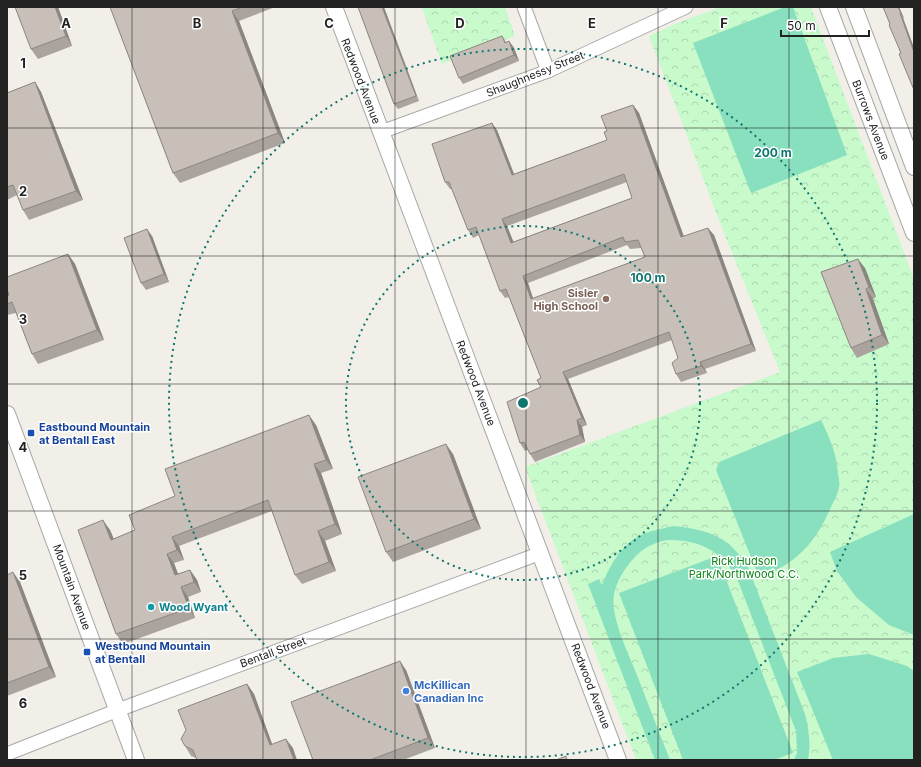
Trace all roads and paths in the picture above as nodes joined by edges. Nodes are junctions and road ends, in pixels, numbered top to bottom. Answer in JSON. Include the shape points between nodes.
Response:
{"nodes":[{"id":1,"x":334,"y":7,"type":"edge"},
{"id":2,"x":524,"y":7,"type":"edge"},
{"id":3,"x":686,"y":7,"type":"edge"},
{"id":4,"x":828,"y":7,"type":"edge"},
{"id":5,"x":854,"y":7,"type":"edge"},
{"id":6,"x":548,"y":71,"type":"junction"},
{"id":7,"x":381,"y":132,"type":"junction"},
{"id":8,"x":914,"y":167,"type":"edge"},
{"id":9,"x":914,"y":233,"type":"edge"},
{"id":10,"x":7,"y":414,"type":"edge"},
{"id":11,"x":541,"y":553,"type":"junction"},
{"id":12,"x":118,"y":710,"type":"junction"},
{"id":13,"x":7,"y":754,"type":"edge"},
{"id":14,"x":136,"y":760,"type":"edge"},
{"id":15,"x":618,"y":760,"type":"edge"}],
"edges":[{"from":1,"to":7,"type":"street","name":"Redwood Avenue"},
{"from":2,"to":6,"type":"street"},
{"from":3,"to":6,"type":"street","name":"Shaughnessy Street"},
{"from":4,"to":9,"type":"street","name":"Burrows Avenue"},
{"from":5,"to":8,"type":"street"},
{"from":6,"to":7,"type":"street","name":"Shaughnessy Street"},
{"from":7,"to":11,"type":"street","name":"Redwood Avenue"},
{"from":10,"to":12,"type":"street","name":"Mountain Avenue"},
{"from":11,"to":12,"type":"street","name":"Bentall Street"},
{"from":11,"to":15,"type":"street","name":"Redwood Avenue"},
{"from":12,"to":13,"type":"street","name":"Bentall Street"},
{"from":12,"to":14,"type":"street","name":"Mountain Avenue"}]}
